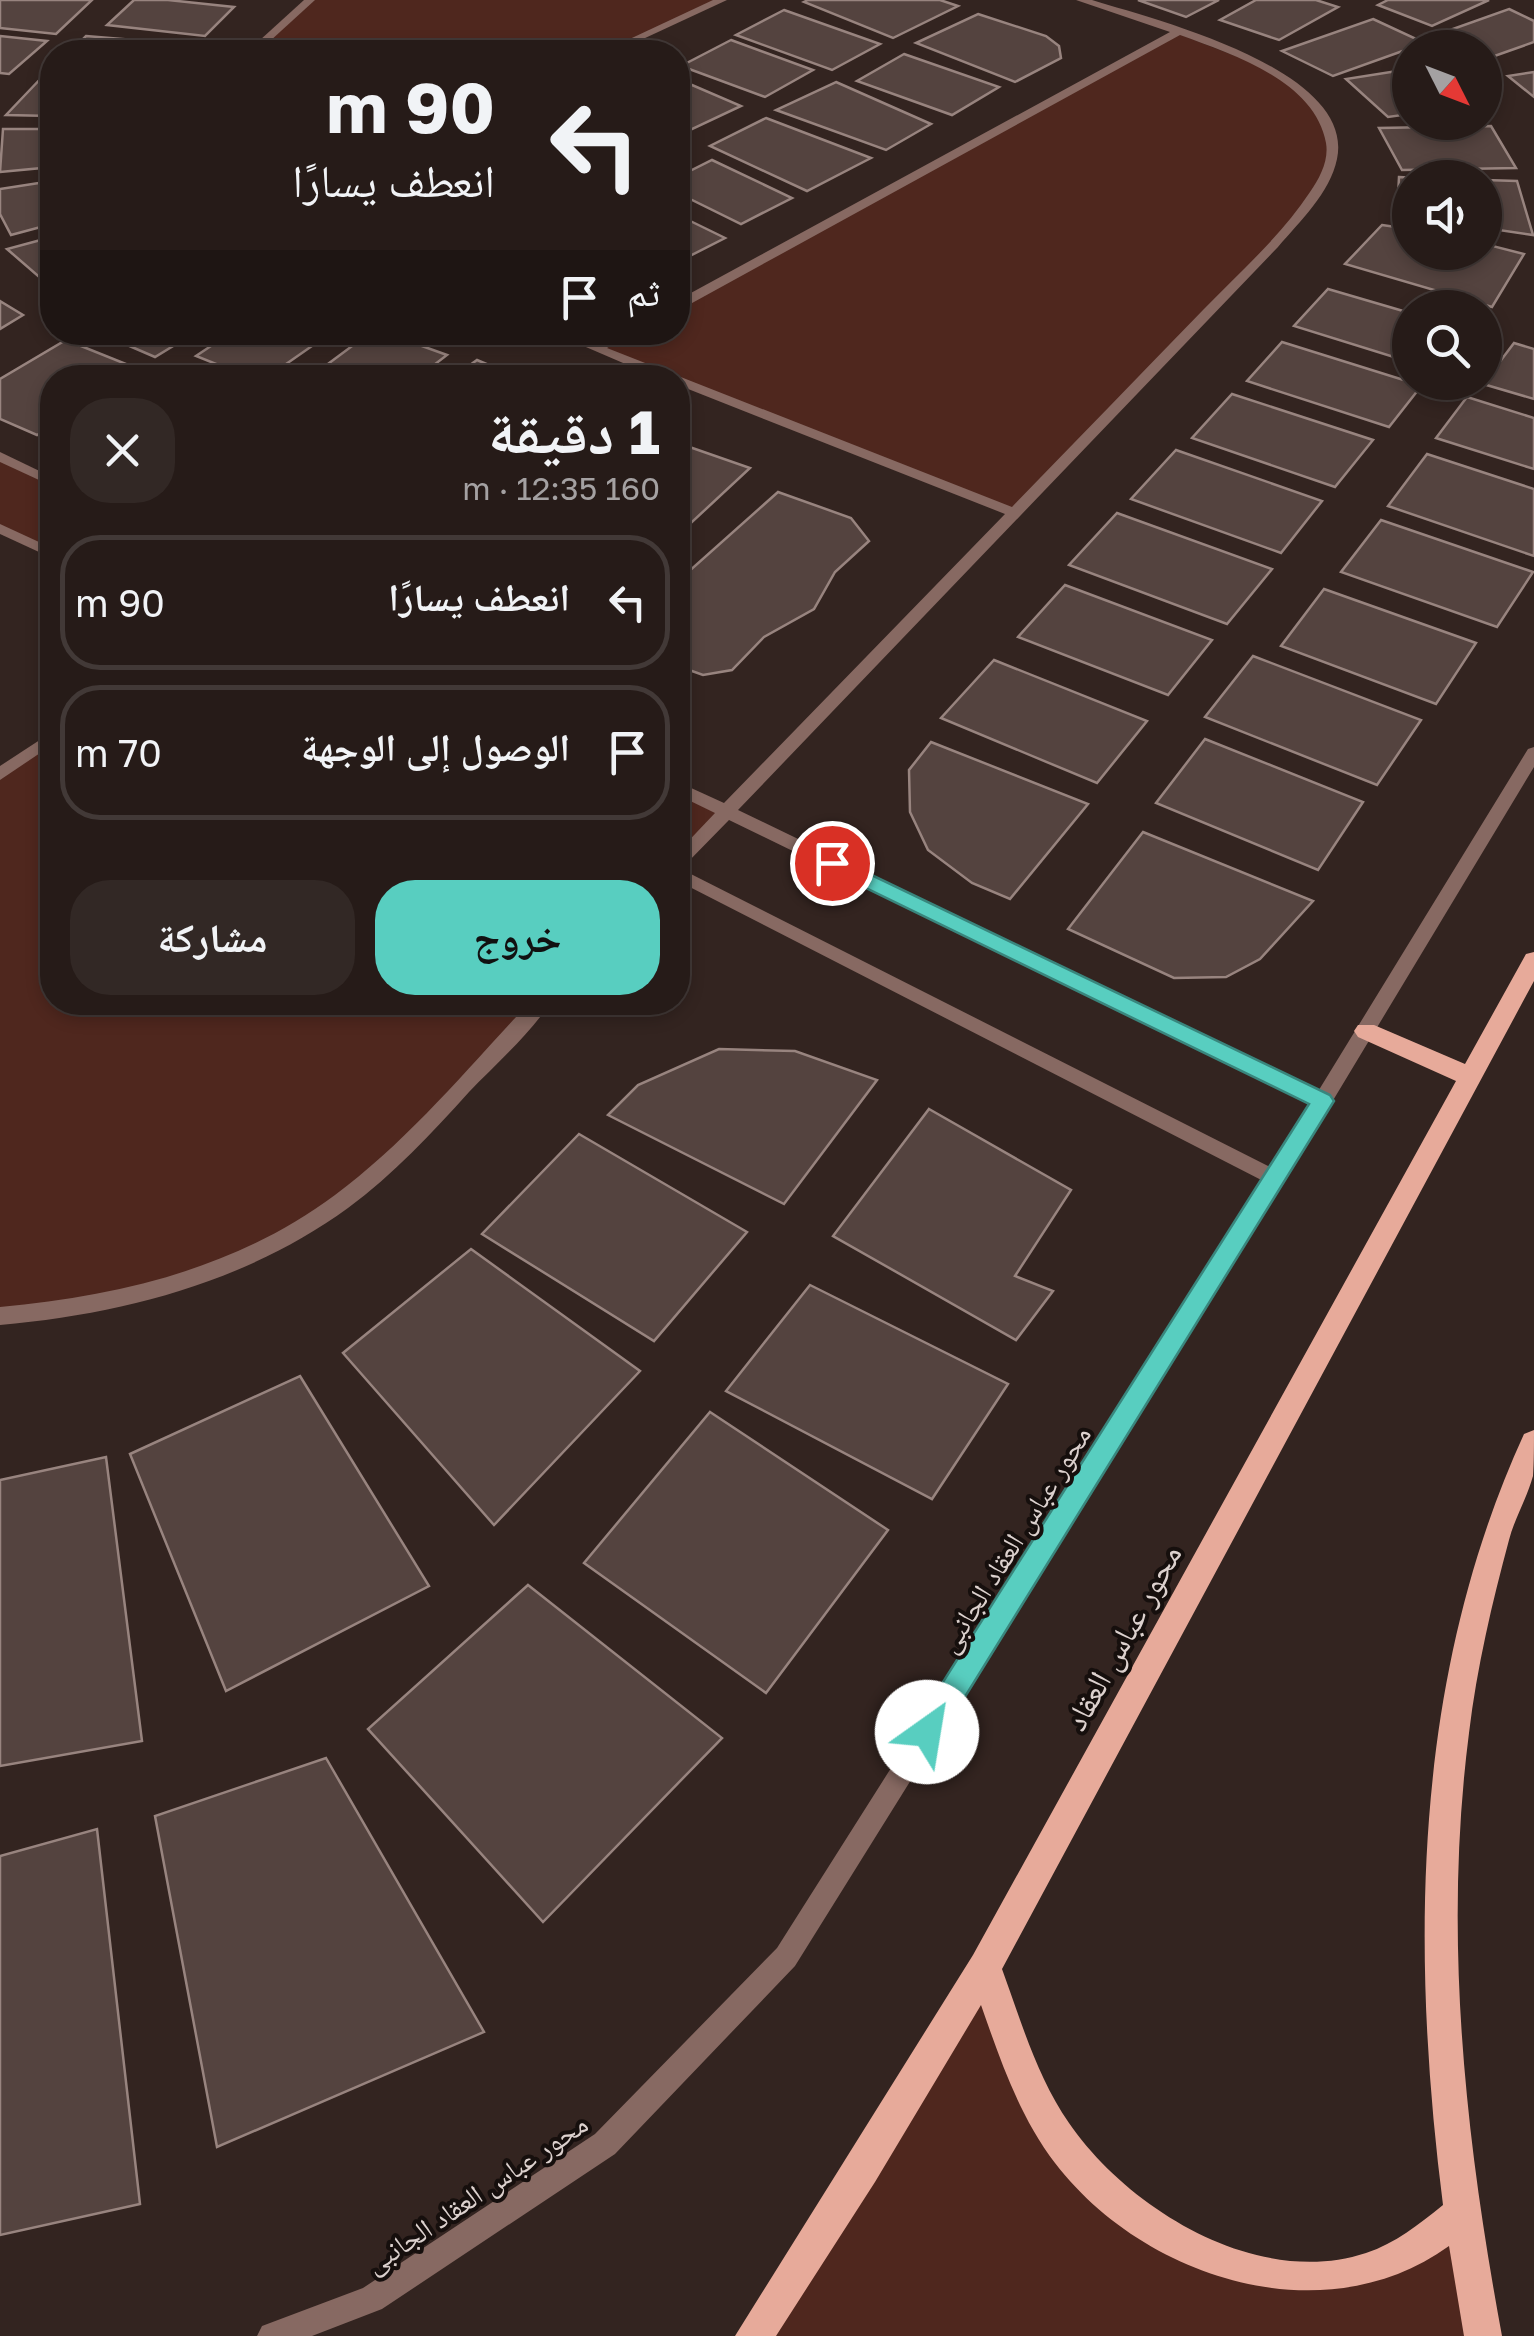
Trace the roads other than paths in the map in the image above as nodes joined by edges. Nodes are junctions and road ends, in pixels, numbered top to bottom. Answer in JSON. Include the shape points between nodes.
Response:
{"nodes":[{"id":1,"x":310,"y":0,"type":"edge"},
{"id":2,"x":722,"y":0,"type":"edge"},
{"id":3,"x":1081,"y":0,"type":"edge"},
{"id":4,"x":1176,"y":32,"type":"junction"},
{"id":5,"x":265,"y":40,"type":"edge"},
{"id":6,"x":633,"y":40,"type":"edge"},
{"id":7,"x":690,"y":297,"type":"edge"},
{"id":8,"x":590,"y":345,"type":"edge"},
{"id":9,"x":602,"y":345,"type":"edge"},
{"id":10,"x":597,"y":348,"type":"junction"},
{"id":11,"x":639,"y":365,"type":"edge"},
{"id":12,"x":690,"y":385,"type":"edge"},
{"id":13,"x":0,"y":456,"type":"edge"},
{"id":14,"x":40,"y":476,"type":"edge"},
{"id":15,"x":1014,"y":513,"type":"junction"},
{"id":16,"x":0,"y":528,"type":"edge"},
{"id":17,"x":40,"y":548,"type":"edge"},
{"id":18,"x":40,"y":746,"type":"edge"},
{"id":19,"x":1534,"y":753,"type":"edge"},
{"id":20,"x":0,"y":774,"type":"edge"},
{"id":21,"x":690,"y":794,"type":"edge"},
{"id":22,"x":727,"y":812,"type":"junction"},
{"id":23,"x":690,"y":850,"type":"edge"},
{"id":24,"x":690,"y":880,"type":"edge"},
{"id":25,"x":1534,"y":960,"type":"edge"},
{"id":26,"x":530,"y":1015,"type":"edge"},
{"id":27,"x":1366,"y":1032,"type":"junction"},
{"id":28,"x":1471,"y":1076,"type":"junction"},
{"id":29,"x":1322,"y":1101,"type":"junction"},
{"id":30,"x":1275,"y":1179,"type":"junction"},
{"id":31,"x":0,"y":1316,"type":"edge"},
{"id":32,"x":1534,"y":1444,"type":"edge"},
{"id":33,"x":985,"y":1967,"type":"junction"},
{"id":34,"x":1459,"y":2215,"type":"junction"},
{"id":35,"x":272,"y":2336,"type":"edge"},
{"id":36,"x":754,"y":2336,"type":"edge"},
{"id":37,"x":1483,"y":2336,"type":"edge"}],
"edges":[{"from":1,"to":5,"type":"street"},
{"from":2,"to":6,"type":"street"},
{"from":3,"to":4,"type":"street"},
{"from":4,"to":7,"type":"street"},
{"from":4,"to":15,"type":"street","via":[[1274,72],[1306,95],[1327,121],[1333,148],[1324,175],[1274,244]]},
{"from":8,"to":10,"type":"street"},
{"from":9,"to":10,"type":"street"},
{"from":10,"to":11,"type":"street"},
{"from":12,"to":15,"type":"street"},
{"from":13,"to":14,"type":"street"},
{"from":15,"to":22,"type":"street"},
{"from":16,"to":17,"type":"street"},
{"from":18,"to":20,"type":"street"},
{"from":19,"to":27,"type":"street","name":"محور عباس العقاد الجانبى"},
{"from":21,"to":22,"type":"street"},
{"from":22,"to":23,"type":"street"},
{"from":22,"to":29,"type":"street"},
{"from":24,"to":30,"type":"street"},
{"from":25,"to":28,"type":"main road","name":"محور عباس العقاد"},
{"from":26,"to":31,"type":"street","via":[[381,1170],[292,1234],[184,1284],[64,1312]]},
{"from":27,"to":28,"type":"main road"},
{"from":27,"to":29,"type":"street","name":"محور عباس العقاد الجانبى"},
{"from":28,"to":33,"type":"main road","name":"محور عباس العقاد"},
{"from":29,"to":30,"type":"street","name":"محور عباس العقاد الجانبى"},
{"from":30,"to":35,"type":"street","name":"محور عباس العقاد الجانبى","via":[[786,1957],[605,2144],[372,2299]]},
{"from":32,"to":34,"type":"main road","via":[[1496,1532],[1454,1718],[1438,1944]]},
{"from":33,"to":34,"type":"main road","via":[[1034,2098],[1068,2152],[1111,2200],[1162,2239],[1278,2278],[1336,2278],[1391,2262],[1440,2236]]},
{"from":33,"to":36,"type":"main road","name":"محور عباس العقاد"},
{"from":34,"to":37,"type":"main road"}]}
